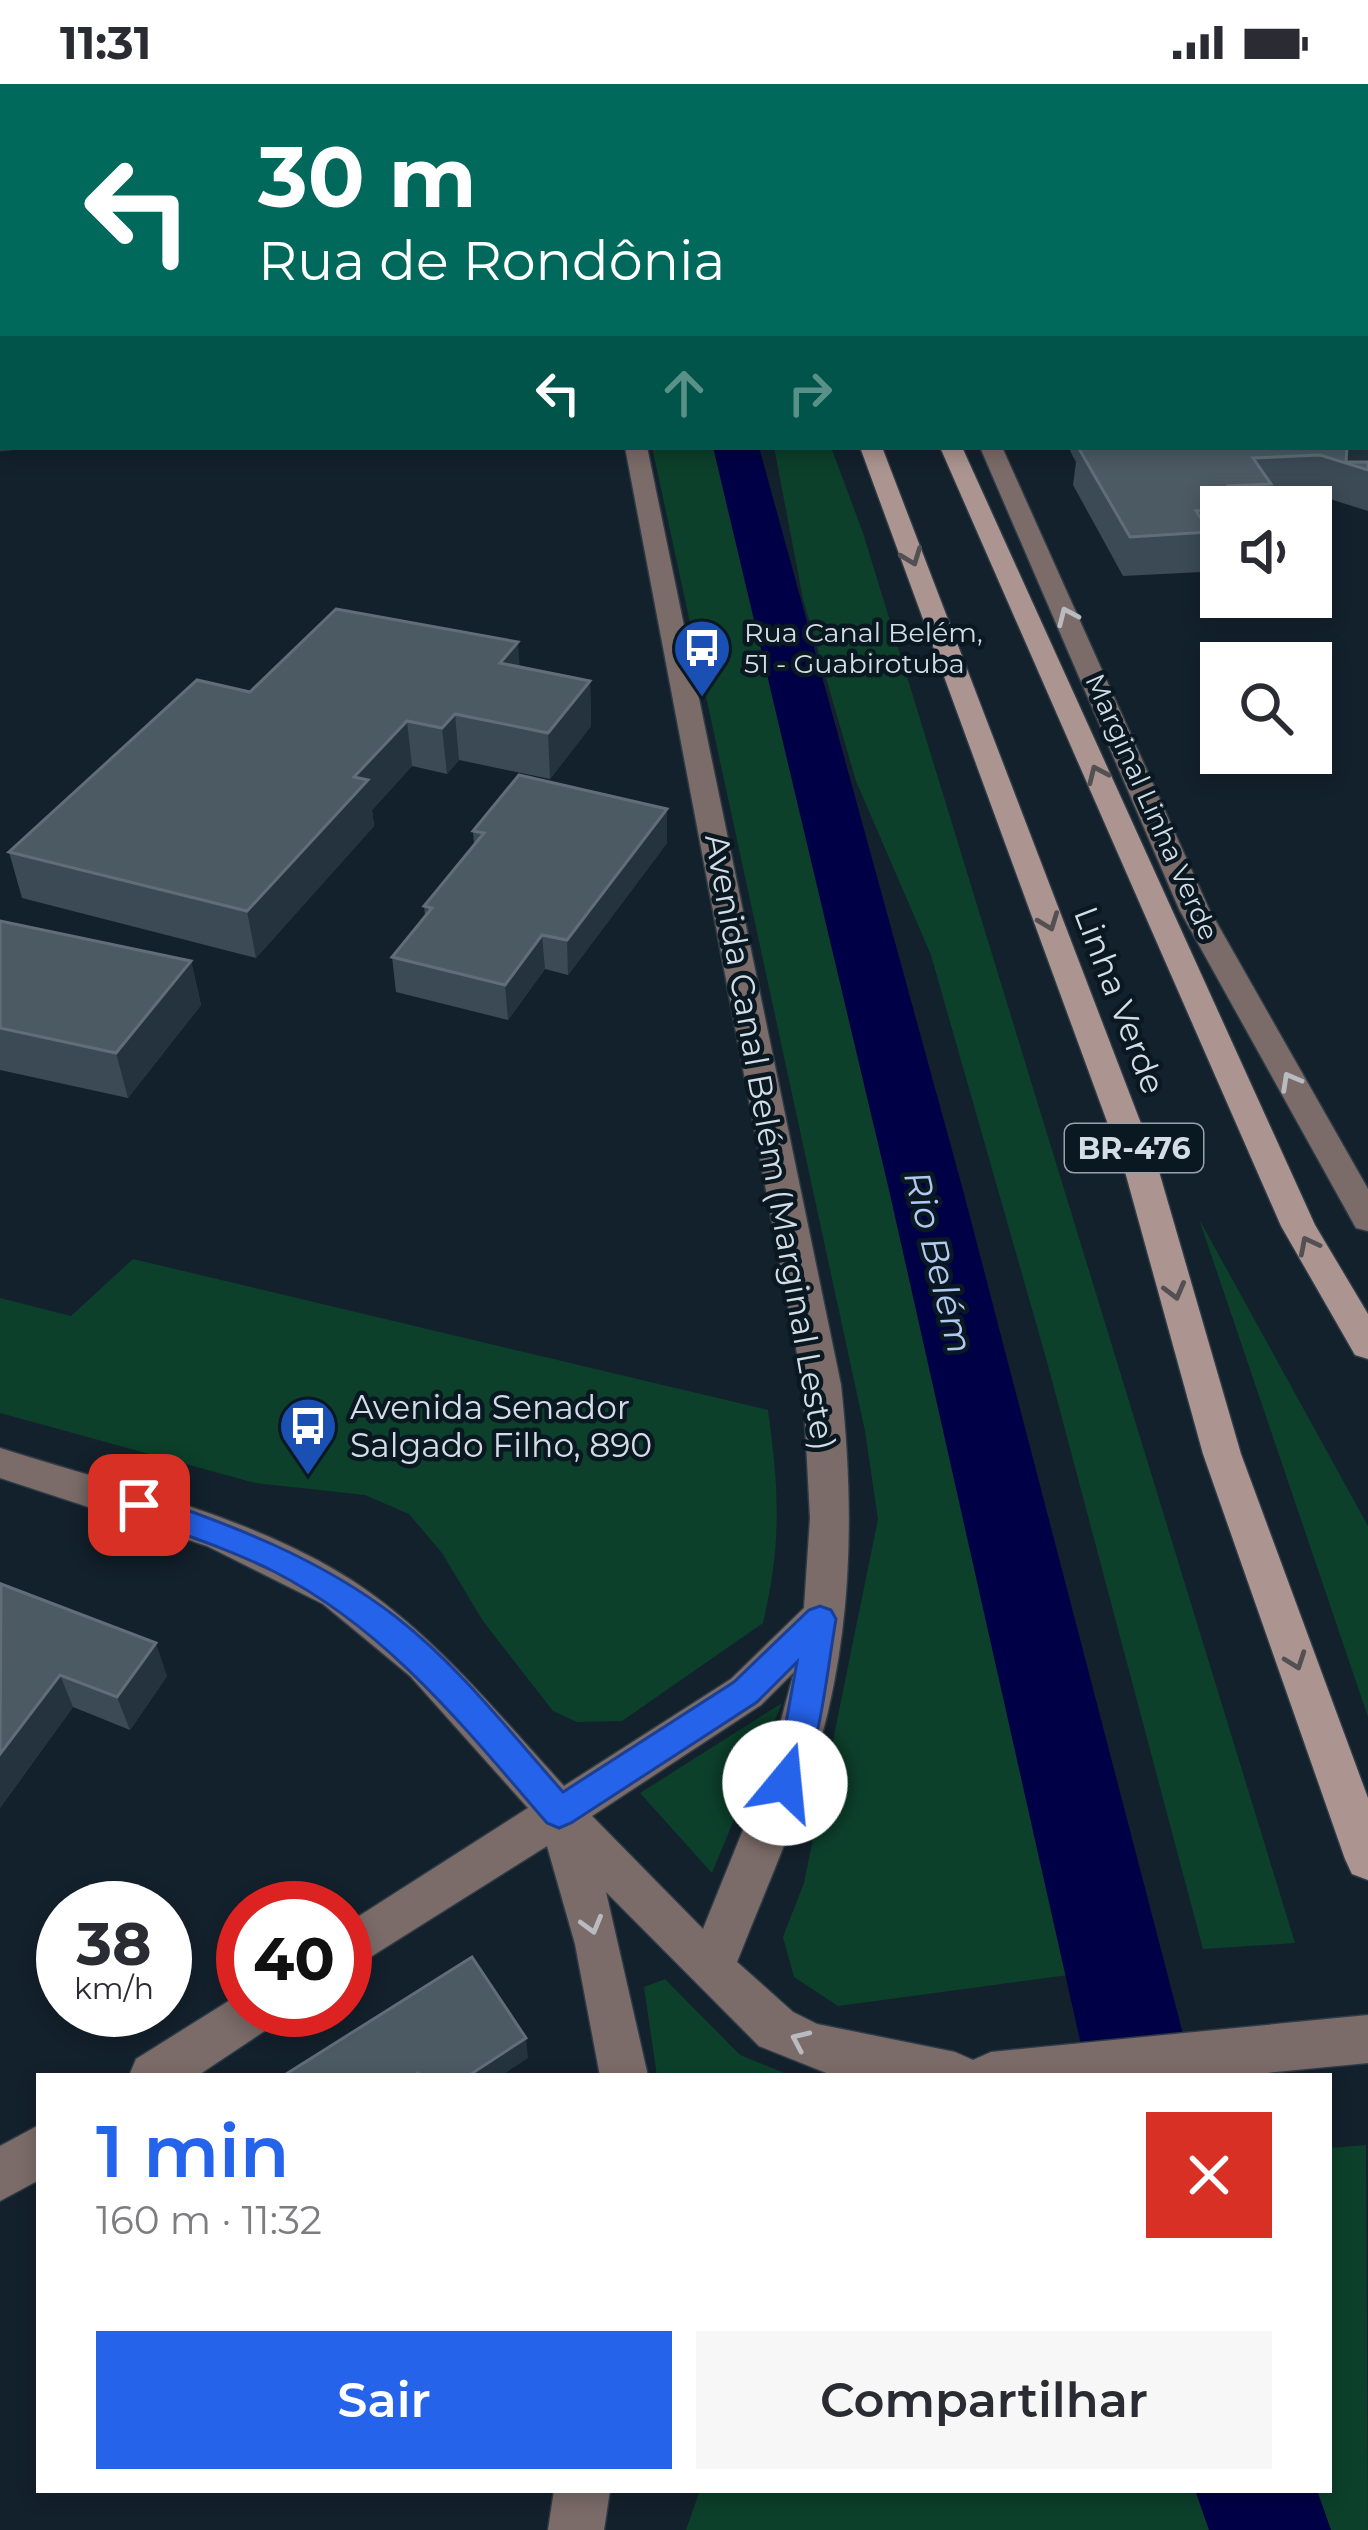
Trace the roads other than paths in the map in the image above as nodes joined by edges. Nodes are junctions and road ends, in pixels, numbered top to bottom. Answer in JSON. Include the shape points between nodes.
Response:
{"nodes":[{"id":1,"x":637,"y":450,"type":"edge"},
{"id":2,"x":872,"y":450,"type":"edge"},
{"id":3,"x":952,"y":450,"type":"edge"},
{"id":4,"x":992,"y":450,"type":"edge"},
{"id":5,"x":1368,"y":1220,"type":"edge"},
{"id":6,"x":1368,"y":1345,"type":"edge"},
{"id":7,"x":0,"y":1463,"type":"edge"},
{"id":8,"x":820,"y":1619,"type":"junction"},
{"id":9,"x":559,"y":1812,"type":"junction"},
{"id":10,"x":1368,"y":1859,"type":"edge"},
{"id":11,"x":372,"y":1934,"type":"edge"},
{"id":12,"x":710,"y":1969,"type":"junction"},
{"id":13,"x":216,"y":2035,"type":"edge"},
{"id":14,"x":1357,"y":2041,"type":"edge"},
{"id":15,"x":158,"y":2073,"type":"edge"},
{"id":16,"x":624,"y":2073,"type":"edge"},
{"id":17,"x":941,"y":2073,"type":"edge"},
{"id":18,"x":1022,"y":2073,"type":"edge"},
{"id":19,"x":36,"y":2152,"type":"edge"},
{"id":20,"x":0,"y":2176,"type":"edge"}],
"edges":[{"from":1,"to":8,"type":"main road","name":"Avenida Canal Belém (Marginal Leste)","via":[[822,1385],[831,1498]]},
{"from":2,"to":10,"type":"highway","name":"Linha Verde","number":"BR-476","one_way":true,"via":[[1141,1168],[1222,1454]]},
{"from":6,"to":3,"type":"highway","name":"Linha Verde","number":"BR-476","one_way":true,"via":[[1298,1226]]},
{"from":5,"to":4,"type":"main road","name":"Marginal Linha Verde","one_way":true,"via":[[1194,909]]},
{"from":7,"to":9,"type":"main road","via":[[220,1534],[337,1592],[425,1663]]},
{"from":8,"to":9,"type":"main road","via":[[746,1692]]},
{"from":8,"to":12,"type":"main road","name":"Avenida Canal Belém (Marginal Leste)","via":[[801,1734]]},
{"from":9,"to":11,"type":"main road"},
{"from":9,"to":12,"type":"main road"},
{"from":9,"to":16,"type":"main road","one_way":true},
{"from":17,"to":12,"type":"main road","one_way":true,"via":[[811,2046],[776,2029]]},
{"from":13,"to":15,"type":"main road"},
{"from":14,"to":18,"type":"main road"},
{"from":19,"to":20,"type":"main road"}]}
